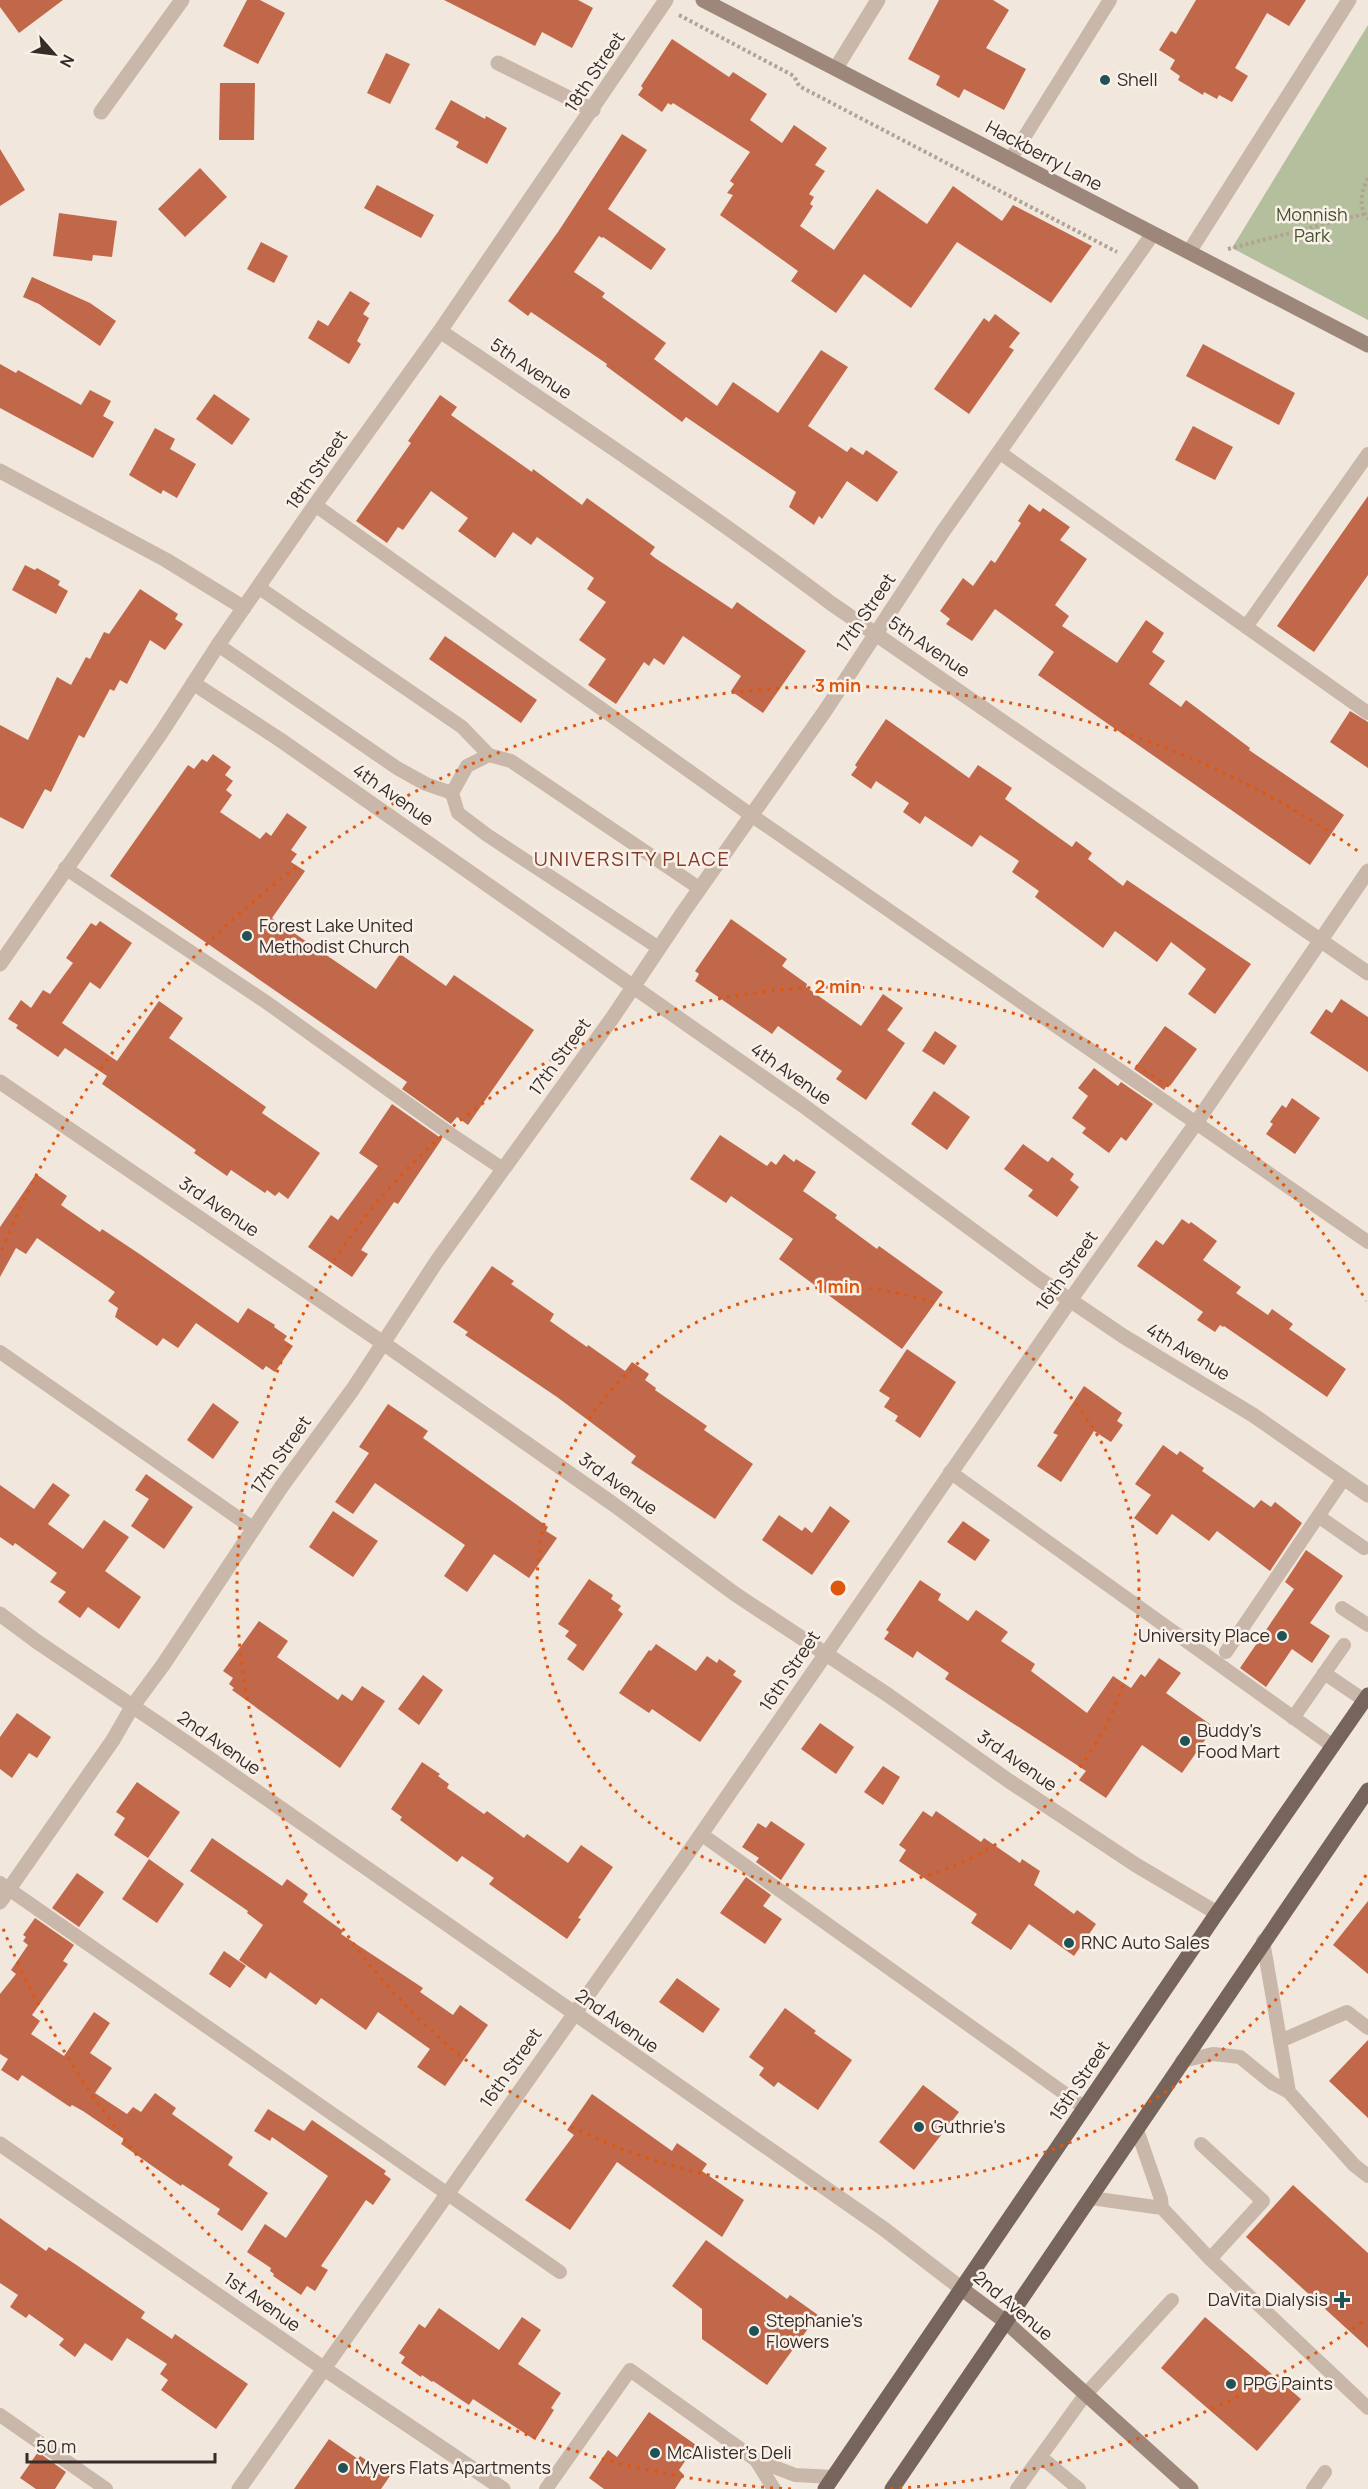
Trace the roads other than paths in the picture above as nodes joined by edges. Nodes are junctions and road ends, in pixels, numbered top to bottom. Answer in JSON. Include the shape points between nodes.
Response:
{"nodes":[{"id":1,"x":182,"y":0,"type":"edge"},
{"id":2,"x":666,"y":0,"type":"edge"},
{"id":3,"x":703,"y":0,"type":"edge"},
{"id":4,"x":878,"y":0,"type":"edge"},
{"id":5,"x":1110,"y":0,"type":"edge"},
{"id":6,"x":1349,"y":0,"type":"edge"},
{"id":7,"x":498,"y":63,"type":"dead end"},
{"id":8,"x":836,"y":68,"type":"junction"},
{"id":9,"x":593,"y":110,"type":"junction"},
{"id":10,"x":101,"y":112,"type":"dead end"},
{"id":11,"x":1010,"y":160,"type":"junction"},
{"id":12,"x":1152,"y":235,"type":"junction"},
{"id":13,"x":1194,"y":255,"type":"junction"},
{"id":14,"x":440,"y":331,"type":"junction"},
{"id":15,"x":1368,"y":345,"type":"edge"},
{"id":16,"x":999,"y":452,"type":"junction"},
{"id":17,"x":1368,"y":454,"type":"edge"},
{"id":18,"x":0,"y":471,"type":"edge"},
{"id":19,"x":315,"y":505,"type":"junction"},
{"id":20,"x":258,"y":587,"type":"junction"},
{"id":21,"x":244,"y":608,"type":"junction"},
{"id":22,"x":1246,"y":627,"type":"junction"},
{"id":23,"x":876,"y":634,"type":"junction"},
{"id":24,"x":218,"y":645,"type":"junction"},
{"id":25,"x":193,"y":683,"type":"junction"},
{"id":26,"x":1368,"y":713,"type":"edge"},
{"id":27,"x":489,"y":755,"type":"junction"},
{"id":28,"x":452,"y":793,"type":"junction"},
{"id":29,"x":751,"y":815,"type":"junction"},
{"id":30,"x":65,"y":868,"type":"junction"},
{"id":31,"x":1368,"y":871,"type":"edge"},
{"id":32,"x":699,"y":888,"type":"junction"},
{"id":33,"x":1322,"y":941,"type":"junction"},
{"id":34,"x":659,"y":948,"type":"junction"},
{"id":35,"x":0,"y":964,"type":"edge"},
{"id":36,"x":1368,"y":973,"type":"edge"},
{"id":37,"x":633,"y":987,"type":"junction"},
{"id":38,"x":0,"y":1082,"type":"edge"},
{"id":39,"x":1196,"y":1123,"type":"junction"},
{"id":40,"x":503,"y":1169,"type":"junction"},
{"id":41,"x":1368,"y":1242,"type":"edge"},
{"id":42,"x":1071,"y":1299,"type":"junction"},
{"id":43,"x":383,"y":1343,"type":"junction"},
{"id":44,"x":0,"y":1352,"type":"edge"},
{"id":45,"x":950,"y":1472,"type":"junction"},
{"id":46,"x":1344,"y":1478,"type":"junction"},
{"id":47,"x":1368,"y":1495,"type":"edge"},
{"id":48,"x":1318,"y":1516,"type":"junction"},
{"id":49,"x":254,"y":1529,"type":"junction"},
{"id":50,"x":1364,"y":1548,"type":"dead end"},
{"id":51,"x":1342,"y":1608,"type":"dead end"},
{"id":52,"x":0,"y":1614,"type":"edge"},
{"id":53,"x":1368,"y":1625,"type":"edge"},
{"id":54,"x":1344,"y":1645,"type":"dead end"},
{"id":55,"x":1226,"y":1652,"type":"dead end"},
{"id":56,"x":825,"y":1655,"type":"junction"},
{"id":57,"x":1324,"y":1673,"type":"junction"},
{"id":58,"x":1366,"y":1698,"type":"edge"},
{"id":59,"x":132,"y":1707,"type":"junction"},
{"id":60,"x":1293,"y":1718,"type":"junction"},
{"id":61,"x":1333,"y":1746,"type":"junction"},
{"id":62,"x":1368,"y":1790,"type":"edge"},
{"id":63,"x":701,"y":1834,"type":"junction"},
{"id":64,"x":4,"y":1886,"type":"edge"},
{"id":65,"x":0,"y":1902,"type":"edge"},
{"id":66,"x":1216,"y":1913,"type":"junction"},
{"id":67,"x":1263,"y":1941,"type":"junction"},
{"id":68,"x":573,"y":2015,"type":"junction"},
{"id":69,"x":1368,"y":2028,"type":"edge"},
{"id":70,"x":1280,"y":2041,"type":"junction"},
{"id":71,"x":1182,"y":2061,"type":"junction"},
{"id":72,"x":1289,"y":2092,"type":"junction"},
{"id":73,"x":1085,"y":2108,"type":"junction"},
{"id":74,"x":1137,"y":2130,"type":"junction"},
{"id":75,"x":0,"y":2144,"type":"edge"},
{"id":76,"x":1201,"y":2144,"type":"dead end"},
{"id":77,"x":1368,"y":2176,"type":"edge"},
{"id":78,"x":446,"y":2193,"type":"junction"},
{"id":79,"x":1091,"y":2198,"type":"junction"},
{"id":80,"x":1162,"y":2208,"type":"junction"},
{"id":81,"x":1210,"y":2259,"type":"junction"},
{"id":82,"x":560,"y":2272,"type":"dead end"},
{"id":83,"x":962,"y":2289,"type":"junction"},
{"id":84,"x":1172,"y":2300,"type":"dead end"},
{"id":85,"x":1006,"y":2322,"type":"junction"},
{"id":86,"x":322,"y":2368,"type":"junction"},
{"id":87,"x":1085,"y":2395,"type":"junction"},
{"id":88,"x":1368,"y":2408,"type":"edge"},
{"id":89,"x":0,"y":2415,"type":"edge"},
{"id":90,"x":1041,"y":2457,"type":"junction"},
{"id":91,"x":756,"y":2460,"type":"junction"},
{"id":92,"x":1325,"y":2472,"type":"dead end"},
{"id":93,"x":829,"y":2483,"type":"edge"},
{"id":94,"x":106,"y":2489,"type":"edge"},
{"id":95,"x":238,"y":2489,"type":"edge"},
{"id":96,"x":503,"y":2489,"type":"edge"},
{"id":97,"x":546,"y":2489,"type":"edge"},
{"id":98,"x":774,"y":2489,"type":"edge"},
{"id":99,"x":892,"y":2489,"type":"edge"},
{"id":100,"x":1017,"y":2489,"type":"edge"},
{"id":101,"x":1079,"y":2489,"type":"edge"},
{"id":102,"x":1191,"y":2489,"type":"edge"},
{"id":103,"x":1313,"y":2489,"type":"edge"}],
"edges":[{"from":1,"to":10,"type":"street"},
{"from":2,"to":9,"type":"street","name":"18th Street"},
{"from":3,"to":8,"type":"main road","name":"Hackberry Lane"},
{"from":4,"to":8,"type":"street"},
{"from":5,"to":11,"type":"lane"},
{"from":6,"to":13,"type":"street"},
{"from":7,"to":9,"type":"street"},
{"from":8,"to":11,"type":"main road","name":"Hackberry Lane"},
{"from":9,"to":14,"type":"street","name":"18th Street"},
{"from":11,"to":12,"type":"main road","name":"Hackberry Lane"},
{"from":12,"to":13,"type":"main road","name":"Hackberry Lane"},
{"from":12,"to":16,"type":"street","name":"17th Street"},
{"from":13,"to":15,"type":"main road","name":"Hackberry Lane"},
{"from":14,"to":19,"type":"street","name":"18th Street"},
{"from":14,"to":23,"type":"street","name":"5th Avenue"},
{"from":16,"to":22,"type":"lane"},
{"from":16,"to":23,"type":"street","name":"17th Street"},
{"from":17,"to":22,"type":"lane"},
{"from":18,"to":21,"type":"street","via":[[166,560]]},
{"from":19,"to":20,"type":"street","name":"18th Street"},
{"from":19,"to":29,"type":"lane"},
{"from":20,"to":21,"type":"street","name":"18th Street"},
{"from":20,"to":27,"type":"lane","via":[[462,727]]},
{"from":21,"to":24,"type":"street","name":"18th Street"},
{"from":22,"to":26,"type":"lane"},
{"from":23,"to":29,"type":"street","name":"17th Street"},
{"from":23,"to":33,"type":"street","name":"5th Avenue"},
{"from":24,"to":25,"type":"street","name":"18th Street"},
{"from":24,"to":28,"type":"lane","via":[[397,768]]},
{"from":25,"to":30,"type":"street","name":"18th Street"},
{"from":25,"to":37,"type":"street","name":"4th Avenue"},
{"from":27,"to":28,"type":"lane","via":[[467,766]]},
{"from":27,"to":32,"type":"lane","via":[[511,761]]},
{"from":28,"to":34,"type":"lane","via":[[458,813]]},
{"from":29,"to":32,"type":"street","name":"17th Street"},
{"from":29,"to":39,"type":"lane"},
{"from":30,"to":35,"type":"street","name":"18th Street"},
{"from":30,"to":40,"type":"lane","via":[[266,1002]]},
{"from":31,"to":33,"type":"street","name":"16th Street"},
{"from":32,"to":34,"type":"street","name":"17th Street"},
{"from":33,"to":36,"type":"street","name":"5th Avenue"},
{"from":33,"to":39,"type":"street","name":"16th Street"},
{"from":34,"to":37,"type":"street","name":"17th Street"},
{"from":37,"to":40,"type":"street","name":"17th Street"},
{"from":37,"to":42,"type":"street","name":"4th Avenue"},
{"from":38,"to":43,"type":"street","name":"3rd Avenue"},
{"from":39,"to":41,"type":"lane"},
{"from":39,"to":42,"type":"street","name":"16th Street"},
{"from":40,"to":43,"type":"street","name":"17th Street"},
{"from":42,"to":45,"type":"street","name":"16th Street"},
{"from":42,"to":46,"type":"street","name":"4th Avenue","via":[[1123,1336],[1253,1414]]},
{"from":43,"to":49,"type":"street","name":"17th Street"},
{"from":43,"to":56,"type":"street","name":"3rd Avenue"},
{"from":44,"to":49,"type":"lane"},
{"from":45,"to":56,"type":"street","name":"16th Street"},
{"from":45,"to":60,"type":"lane"},
{"from":46,"to":47,"type":"street","name":"4th Avenue"},
{"from":46,"to":48,"type":"lane"},
{"from":48,"to":50,"type":"lane"},
{"from":48,"to":55,"type":"lane"},
{"from":49,"to":59,"type":"street","name":"17th Street"},
{"from":51,"to":53,"type":"lane"},
{"from":52,"to":59,"type":"street","name":"2nd Avenue"},
{"from":54,"to":57,"type":"lane"},
{"from":56,"to":63,"type":"street","name":"16th Street"},
{"from":56,"to":66,"type":"street","name":"3rd Avenue","via":[[1116,1852]]},
{"from":57,"to":58,"type":"lane"},
{"from":57,"to":60,"type":"lane"},
{"from":58,"to":61,"type":"main road","name":"15th Street"},
{"from":59,"to":64,"type":"street","name":"17th Street"},
{"from":59,"to":68,"type":"street","name":"2nd Avenue"},
{"from":60,"to":61,"type":"lane"},
{"from":61,"to":66,"type":"main road","name":"15th Street"},
{"from":62,"to":67,"type":"main road"},
{"from":63,"to":68,"type":"street","name":"16th Street"},
{"from":63,"to":73,"type":"lane"},
{"from":64,"to":65,"type":"street","name":"17th Street"},
{"from":64,"to":78,"type":"lane"},
{"from":66,"to":73,"type":"main road","name":"15th Street"},
{"from":67,"to":70,"type":"lane"},
{"from":67,"to":71,"type":"main road"},
{"from":68,"to":78,"type":"street","name":"16th Street"},
{"from":68,"to":83,"type":"street","name":"2nd Avenue","via":[[884,2229]]},
{"from":69,"to":70,"type":"lane","via":[[1347,2012]]},
{"from":70,"to":72,"type":"lane"},
{"from":71,"to":72,"type":"lane","via":[[1213,2054],[1240,2057]]},
{"from":71,"to":74,"type":"main road"},
{"from":72,"to":77,"type":"lane"},
{"from":73,"to":83,"type":"main road","name":"15th Street"},
{"from":74,"to":79,"type":"main road"},
{"from":74,"to":80,"type":"lane"},
{"from":75,"to":86,"type":"street","name":"1st Avenue"},
{"from":76,"to":81,"type":"lane","via":[[1263,2201]]},
{"from":78,"to":82,"type":"lane"},
{"from":78,"to":86,"type":"street","name":"16th Street"},
{"from":79,"to":80,"type":"lane"},
{"from":79,"to":85,"type":"main road"},
{"from":80,"to":81,"type":"lane"},
{"from":81,"to":88,"type":"lane"},
{"from":83,"to":85,"type":"main road","name":"2nd Avenue"},
{"from":83,"to":93,"type":"main road","name":"15th Street"},
{"from":84,"to":87,"type":"lane"},
{"from":85,"to":87,"type":"main road","name":"2nd Avenue"},
{"from":85,"to":99,"type":"main road"},
{"from":86,"to":95,"type":"street","name":"16th Street"},
{"from":86,"to":96,"type":"street","name":"1st Avenue"},
{"from":87,"to":90,"type":"lane"},
{"from":87,"to":102,"type":"main road","name":"2nd Avenue"},
{"from":89,"to":94,"type":"lane"},
{"from":90,"to":100,"type":"lane"},
{"from":90,"to":101,"type":"lane"},
{"from":91,"to":93,"type":"lane"},
{"from":91,"to":97,"type":"lane","via":[[630,2370]]},
{"from":91,"to":98,"type":"lane"},
{"from":92,"to":103,"type":"lane"}]}
